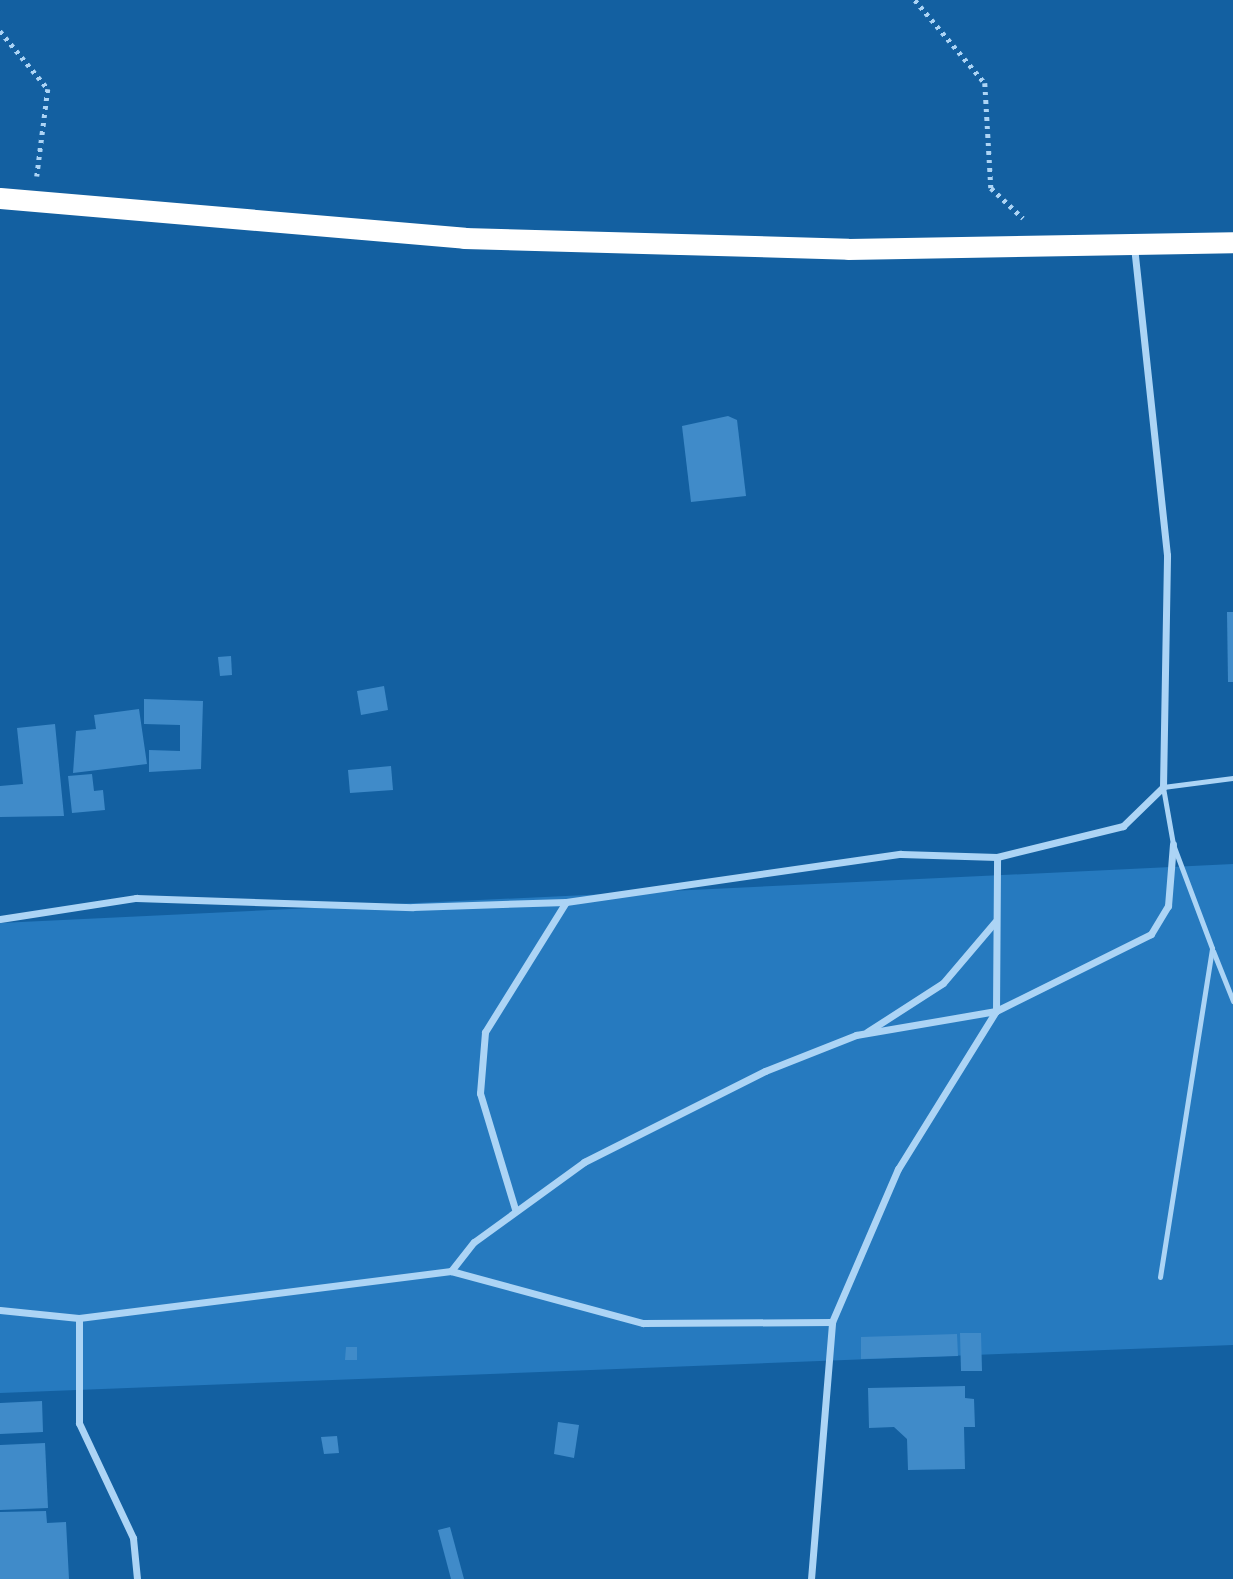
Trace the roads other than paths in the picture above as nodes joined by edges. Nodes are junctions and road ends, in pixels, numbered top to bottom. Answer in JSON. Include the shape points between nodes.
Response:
{"nodes":[{"id":1,"x":0,"y":198,"type":"edge"},
{"id":2,"x":1233,"y":242,"type":"edge"},
{"id":3,"x":1134,"y":244,"type":"junction"},
{"id":4,"x":1233,"y":778,"type":"edge"},
{"id":5,"x":1163,"y":787,"type":"junction"},
{"id":6,"x":1173,"y":844,"type":"junction"},
{"id":7,"x":997,"y":856,"type":"junction"},
{"id":8,"x":566,"y":902,"type":"junction"},
{"id":9,"x":0,"y":919,"type":"edge"},
{"id":10,"x":995,"y":922,"type":"junction"},
{"id":11,"x":1212,"y":948,"type":"junction"},
{"id":12,"x":1233,"y":1000,"type":"edge"},
{"id":13,"x":996,"y":1011,"type":"junction"},
{"id":14,"x":864,"y":1033,"type":"junction"},
{"id":15,"x":515,"y":1209,"type":"junction"},
{"id":16,"x":451,"y":1271,"type":"junction"},
{"id":17,"x":1160,"y":1277,"type":"dead end"},
{"id":18,"x":0,"y":1310,"type":"edge"},
{"id":19,"x":79,"y":1318,"type":"junction"},
{"id":20,"x":832,"y":1322,"type":"junction"},
{"id":21,"x":137,"y":1579,"type":"edge"},
{"id":22,"x":811,"y":1579,"type":"edge"}],
"edges":[{"from":1,"to":3,"type":"highway","via":[[464,238],[848,249]]},
{"from":2,"to":3,"type":"highway"},
{"from":3,"to":5,"type":"street","via":[[1167,555]]},
{"from":4,"to":5,"type":"lane"},
{"from":5,"to":6,"type":"lane"},
{"from":5,"to":7,"type":"street","via":[[1123,826]]},
{"from":6,"to":11,"type":"lane"},
{"from":6,"to":13,"type":"street","via":[[1168,906],[1151,934]]},
{"from":7,"to":8,"type":"street","via":[[901,854]]},
{"from":7,"to":10,"type":"street"},
{"from":8,"to":9,"type":"street","via":[[413,907],[136,898]]},
{"from":8,"to":15,"type":"street","via":[[485,1032],[480,1093]]},
{"from":10,"to":13,"type":"street"},
{"from":10,"to":14,"type":"street","via":[[943,983]]},
{"from":11,"to":12,"type":"lane"},
{"from":11,"to":17,"type":"lane"},
{"from":13,"to":14,"type":"street"},
{"from":13,"to":20,"type":"street","via":[[898,1169]]},
{"from":14,"to":15,"type":"street","via":[[676,1115],[584,1162]]},
{"from":15,"to":16,"type":"street"},
{"from":16,"to":19,"type":"street"},
{"from":16,"to":20,"type":"street","via":[[643,1322]]},
{"from":18,"to":19,"type":"street"},
{"from":19,"to":21,"type":"street","via":[[79,1423],[132,1538]]},
{"from":20,"to":22,"type":"street"}]}
